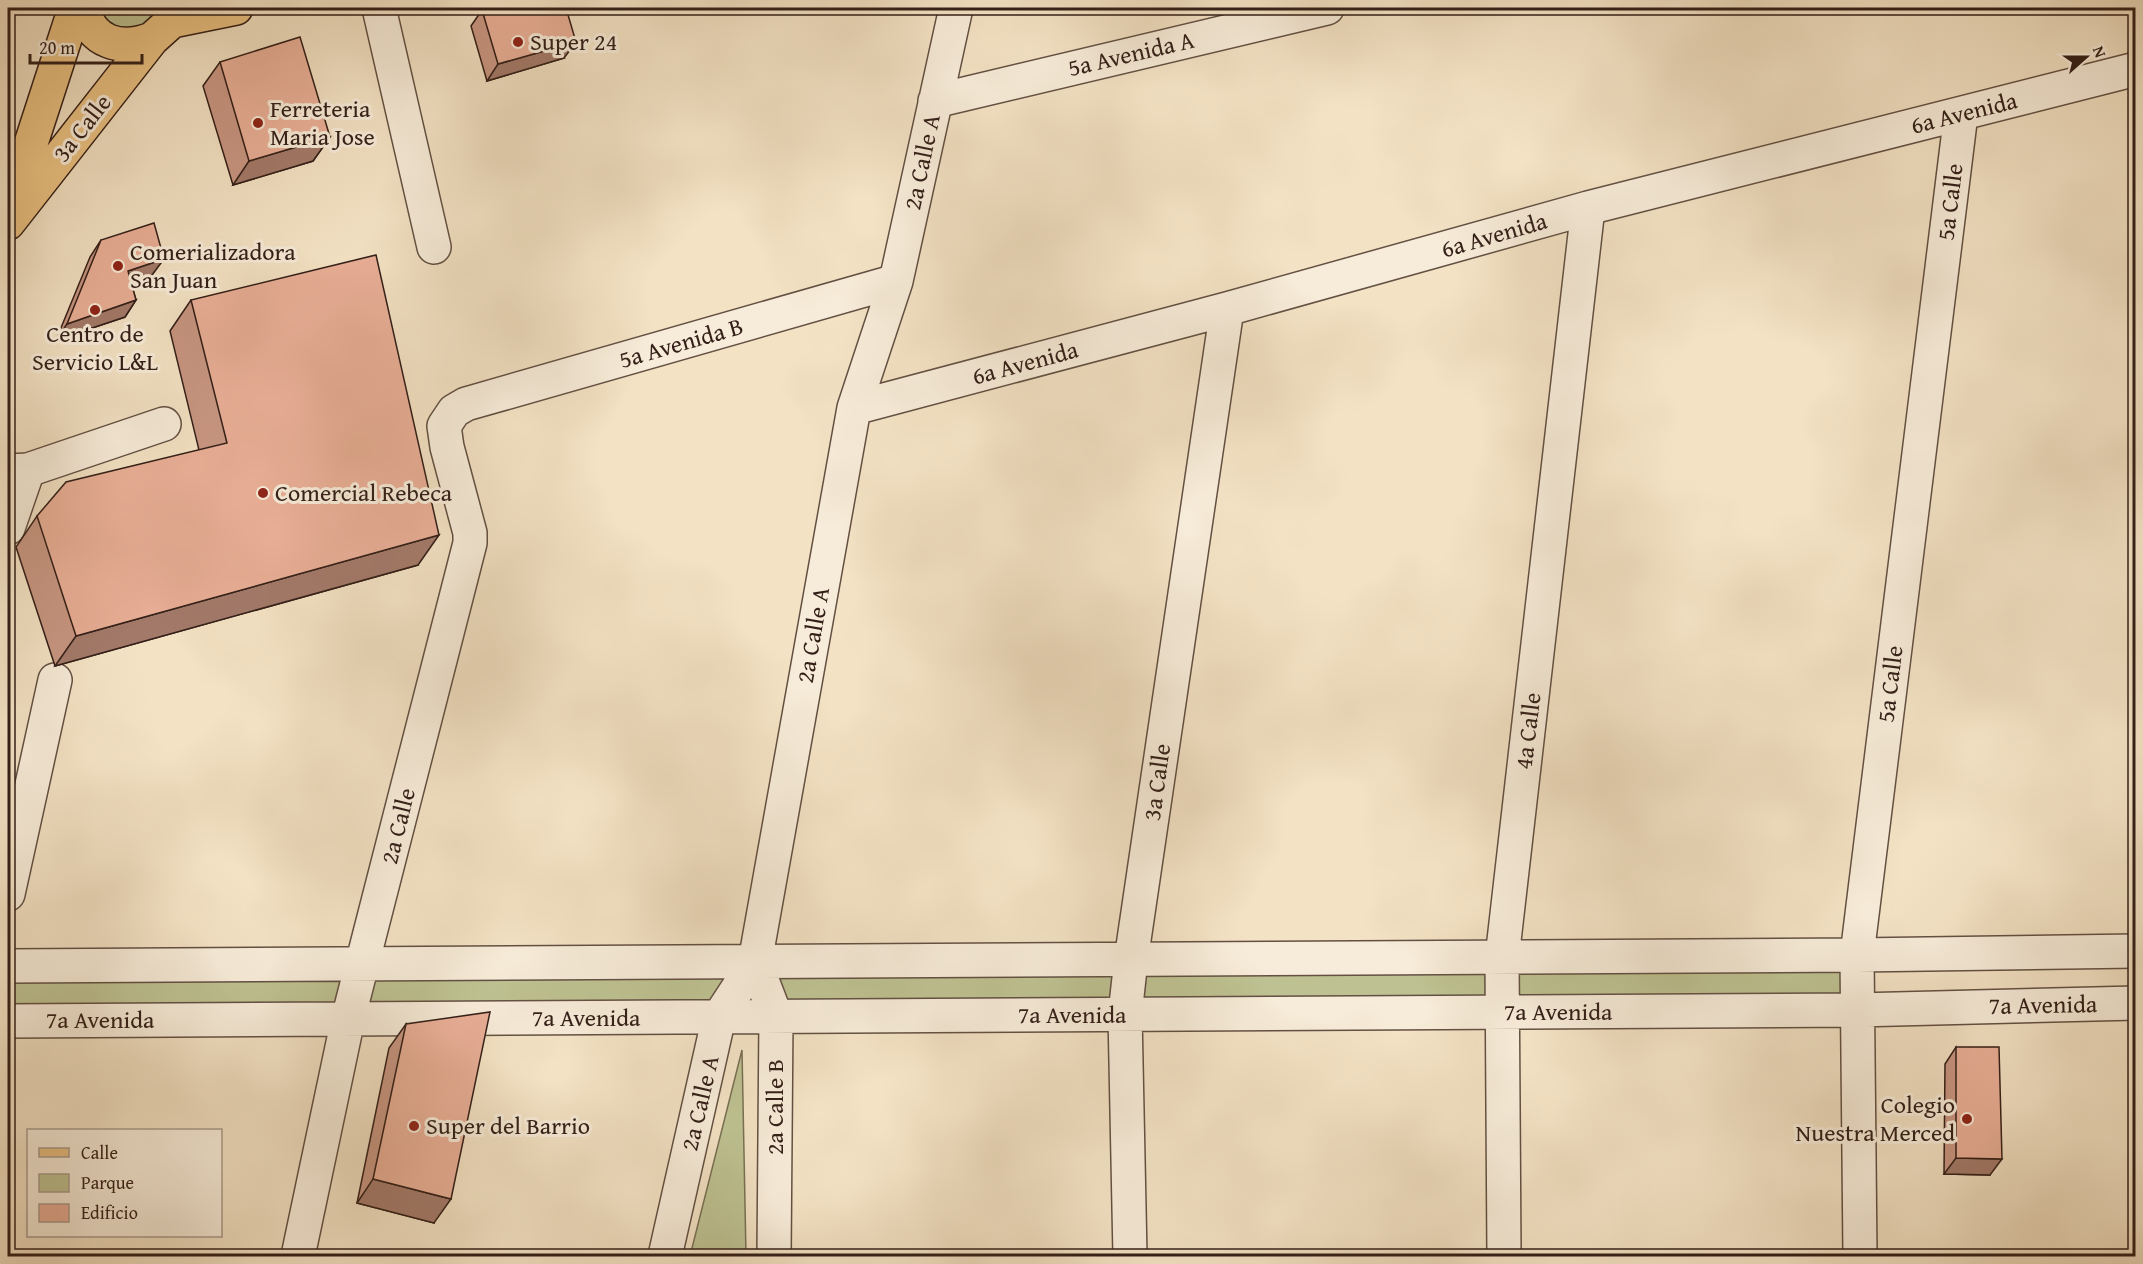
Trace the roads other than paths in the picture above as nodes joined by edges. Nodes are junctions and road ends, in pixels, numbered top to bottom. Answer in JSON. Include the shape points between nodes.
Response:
{"nodes":[{"id":1,"x":75,"y":8,"type":"edge"},
{"id":2,"x":83,"y":8,"type":"edge"},
{"id":3,"x":236,"y":8,"type":"edge"},
{"id":4,"x":379,"y":8,"type":"edge"},
{"id":5,"x":956,"y":8,"type":"edge"},
{"id":6,"x":1327,"y":8,"type":"edge"},
{"id":7,"x":168,"y":22,"type":"edge"},
{"id":8,"x":2136,"y":69,"type":"edge"},
{"id":9,"x":935,"y":101,"type":"junction"},
{"id":10,"x":1961,"y":114,"type":"junction"},
{"id":11,"x":1588,"y":208,"type":"junction"},
{"id":12,"x":8,"y":215,"type":"edge"},
{"id":13,"x":8,"y":223,"type":"edge"},
{"id":14,"x":434,"y":247,"type":"dead end"},
{"id":15,"x":896,"y":281,"type":"junction"},
{"id":16,"x":1227,"y":309,"type":"junction"},
{"id":17,"x":466,"y":405,"type":"joint"},
{"id":18,"x":854,"y":408,"type":"junction"},
{"id":19,"x":164,"y":424,"type":"dead end"},
{"id":20,"x":18,"y":471,"type":"edge"},
{"id":21,"x":8,"y":528,"type":"edge"},
{"id":22,"x":55,"y":680,"type":"dead end"},
{"id":23,"x":8,"y":894,"type":"edge"},
{"id":24,"x":2136,"y":951,"type":"edge"},
{"id":25,"x":1857,"y":955,"type":"junction"},
{"id":26,"x":1502,"y":958,"type":"junction"},
{"id":27,"x":1131,"y":960,"type":"junction"},
{"id":28,"x":755,"y":962,"type":"junction"},
{"id":29,"x":363,"y":964,"type":"junction"},
{"id":30,"x":8,"y":966,"type":"edge"},
{"id":31,"x":2136,"y":1003,"type":"edge"},
{"id":32,"x":1857,"y":1010,"type":"junction"},
{"id":33,"x":1501,"y":1012,"type":"junction"},
{"id":34,"x":1125,"y":1014,"type":"junction"},
{"id":35,"x":719,"y":1017,"type":"junction"},
{"id":36,"x":776,"y":1017,"type":"junction"},
{"id":37,"x":348,"y":1019,"type":"junction"},
{"id":38,"x":8,"y":1021,"type":"edge"},
{"id":39,"x":298,"y":1257,"type":"edge"},
{"id":40,"x":665,"y":1257,"type":"edge"},
{"id":41,"x":774,"y":1257,"type":"edge"},
{"id":42,"x":1130,"y":1257,"type":"edge"},
{"id":43,"x":1504,"y":1257,"type":"edge"},
{"id":44,"x":1860,"y":1257,"type":"edge"}],
"edges":[{"from":1,"to":12,"type":"main road","name":"3a Calle"},
{"from":2,"to":7,"type":"main road","via":[[93,30],[121,45],[131,45]]},
{"from":3,"to":7,"type":"main road"},
{"from":4,"to":14,"type":"street"},
{"from":5,"to":9,"type":"street","name":"2a Calle A"},
{"from":6,"to":9,"type":"street","name":"5a Avenida A"},
{"from":7,"to":13,"type":"main road","name":"3a Calle"},
{"from":8,"to":10,"type":"street","name":"6a Avenida"},
{"from":9,"to":15,"type":"street","name":"2a Calle A"},
{"from":10,"to":11,"type":"street","name":"6a Avenida"},
{"from":10,"to":25,"type":"street","name":"5a Calle"},
{"from":11,"to":16,"type":"street","name":"6a Avenida"},
{"from":11,"to":26,"type":"street","name":"4a Calle"},
{"from":15,"to":17,"type":"street","name":"5a Avenida B"},
{"from":15,"to":18,"type":"street","name":"2a Calle A"},
{"from":16,"to":18,"type":"street","name":"6a Avenida"},
{"from":16,"to":27,"type":"street","name":"3a Calle"},
{"from":17,"to":29,"type":"street","name":"2a Calle","via":[[454,411],[444,426],[470,543]]},
{"from":18,"to":28,"type":"street","name":"2a Calle A"},
{"from":19,"to":20,"type":"street"},
{"from":20,"to":21,"type":"street"},
{"from":22,"to":23,"type":"street"},
{"from":24,"to":25,"type":"street"},
{"from":25,"to":26,"type":"street"},
{"from":25,"to":32,"type":"street","name":"5a Calle"},
{"from":26,"to":27,"type":"street"},
{"from":26,"to":33,"type":"street","name":"4a Calle"},
{"from":27,"to":28,"type":"street"},
{"from":27,"to":34,"type":"street","name":"3a Calle"},
{"from":28,"to":29,"type":"street"},
{"from":28,"to":35,"type":"street","name":"2a Calle A"},
{"from":28,"to":36,"type":"street","name":"2a Calle B"},
{"from":29,"to":30,"type":"street"},
{"from":29,"to":37,"type":"street","name":"2a Calle"},
{"from":31,"to":32,"type":"street","name":"7a Avenida"},
{"from":32,"to":33,"type":"street","name":"7a Avenida"},
{"from":32,"to":44,"type":"street","name":"5a Calle"},
{"from":33,"to":34,"type":"street","name":"7a Avenida"},
{"from":33,"to":43,"type":"street","name":"4a Calle"},
{"from":34,"to":36,"type":"street","name":"7a Avenida"},
{"from":34,"to":42,"type":"street","name":"3a Calle"},
{"from":35,"to":36,"type":"street","name":"7a Avenida"},
{"from":35,"to":37,"type":"street","name":"7a Avenida"},
{"from":35,"to":40,"type":"street","name":"2a Calle A"},
{"from":36,"to":41,"type":"street","name":"2a Calle B"},
{"from":37,"to":38,"type":"street","name":"7a Avenida"},
{"from":37,"to":39,"type":"street","name":"2a Calle"}]}
